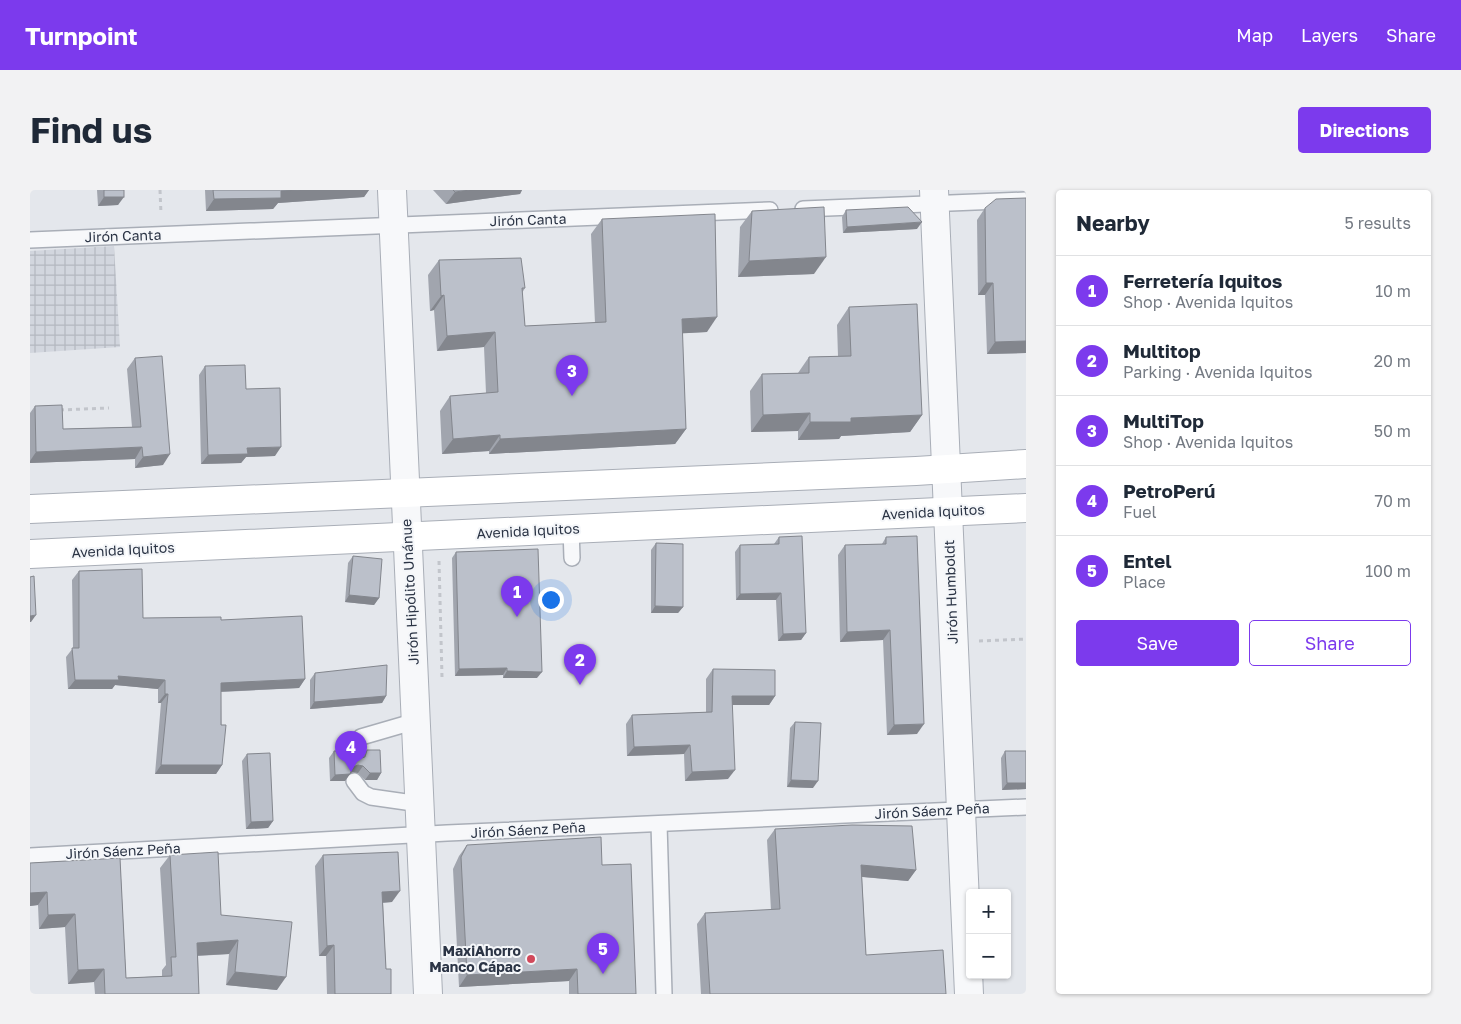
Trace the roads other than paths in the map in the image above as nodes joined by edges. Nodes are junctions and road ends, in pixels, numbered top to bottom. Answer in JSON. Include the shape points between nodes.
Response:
{"nodes":[{"id":1,"x":392,"y":190,"type":"edge"},
{"id":2,"x":934,"y":197,"type":"edge"},
{"id":3,"x":1026,"y":200,"type":"edge"},
{"id":4,"x":393,"y":226,"type":"junction"},
{"id":5,"x":30,"y":240,"type":"edge"},
{"id":6,"x":1026,"y":464,"type":"edge"},
{"id":7,"x":946,"y":470,"type":"junction"},
{"id":8,"x":405,"y":493,"type":"junction"},
{"id":9,"x":1026,"y":508,"type":"edge"},
{"id":10,"x":30,"y":509,"type":"edge"},
{"id":11,"x":948,"y":512,"type":"junction"},
{"id":12,"x":571,"y":529,"type":"junction"},
{"id":13,"x":407,"y":537,"type":"junction"},
{"id":14,"x":30,"y":554,"type":"edge"},
{"id":15,"x":572,"y":558,"type":"dead end"},
{"id":16,"x":416,"y":721,"type":"junction"},
{"id":17,"x":353,"y":757,"type":"edge"},
{"id":18,"x":354,"y":781,"type":"edge"},
{"id":19,"x":420,"y":804,"type":"junction"},
{"id":20,"x":1026,"y":807,"type":"edge"},
{"id":21,"x":961,"y":810,"type":"junction"},
{"id":22,"x":659,"y":824,"type":"junction"},
{"id":23,"x":421,"y":835,"type":"junction"},
{"id":24,"x":30,"y":856,"type":"edge"},
{"id":25,"x":428,"y":994,"type":"edge"},
{"id":26,"x":664,"y":994,"type":"edge"},
{"id":27,"x":969,"y":994,"type":"edge"}],
"edges":[{"from":1,"to":4,"type":"street","name":"Jirón Hipólito Unánue"},
{"from":2,"to":3,"type":"lane","name":"Jirón Canta"},
{"from":2,"to":4,"type":"lane","name":"Jirón Canta"},
{"from":2,"to":7,"type":"street","name":"Jirón Humboldt"},
{"from":4,"to":5,"type":"lane","name":"Jirón Canta"},
{"from":4,"to":8,"type":"street","name":"Jirón Hipólito Unánue"},
{"from":6,"to":7,"type":"main road"},
{"from":7,"to":8,"type":"main road"},
{"from":7,"to":11,"type":"street","name":"Jirón Humboldt"},
{"from":8,"to":10,"type":"main road"},
{"from":8,"to":13,"type":"street","name":"Jirón Hipólito Unánue"},
{"from":9,"to":11,"type":"main road","name":"Avenida Iquitos"},
{"from":11,"to":12,"type":"main road","name":"Avenida Iquitos"},
{"from":11,"to":21,"type":"street","name":"Jirón Humboldt"},
{"from":12,"to":13,"type":"main road","name":"Avenida Iquitos"},
{"from":12,"to":15,"type":"lane"},
{"from":13,"to":14,"type":"main road","name":"Avenida Iquitos"},
{"from":13,"to":16,"type":"street","name":"Jirón Hipólito Unánue"},
{"from":16,"to":17,"type":"lane","via":[[361,737],[354,746]]},
{"from":16,"to":19,"type":"street","name":"Jirón Hipólito Unánue"},
{"from":18,"to":19,"type":"lane","via":[[371,797]]},
{"from":19,"to":23,"type":"street","name":"Jirón Hipólito Unánue"},
{"from":20,"to":21,"type":"lane","name":"Jirón Sáenz Peña"},
{"from":21,"to":22,"type":"lane","name":"Jirón Sáenz Peña"},
{"from":21,"to":27,"type":"street","name":"Jirón Humboldt"},
{"from":22,"to":23,"type":"lane","name":"Jirón Sáenz Peña","via":[[582,820]]},
{"from":22,"to":26,"type":"lane"},
{"from":23,"to":24,"type":"lane","name":"Jirón Sáenz Peña"},
{"from":23,"to":25,"type":"street","name":"Jirón Hipólito Unánue"}]}
